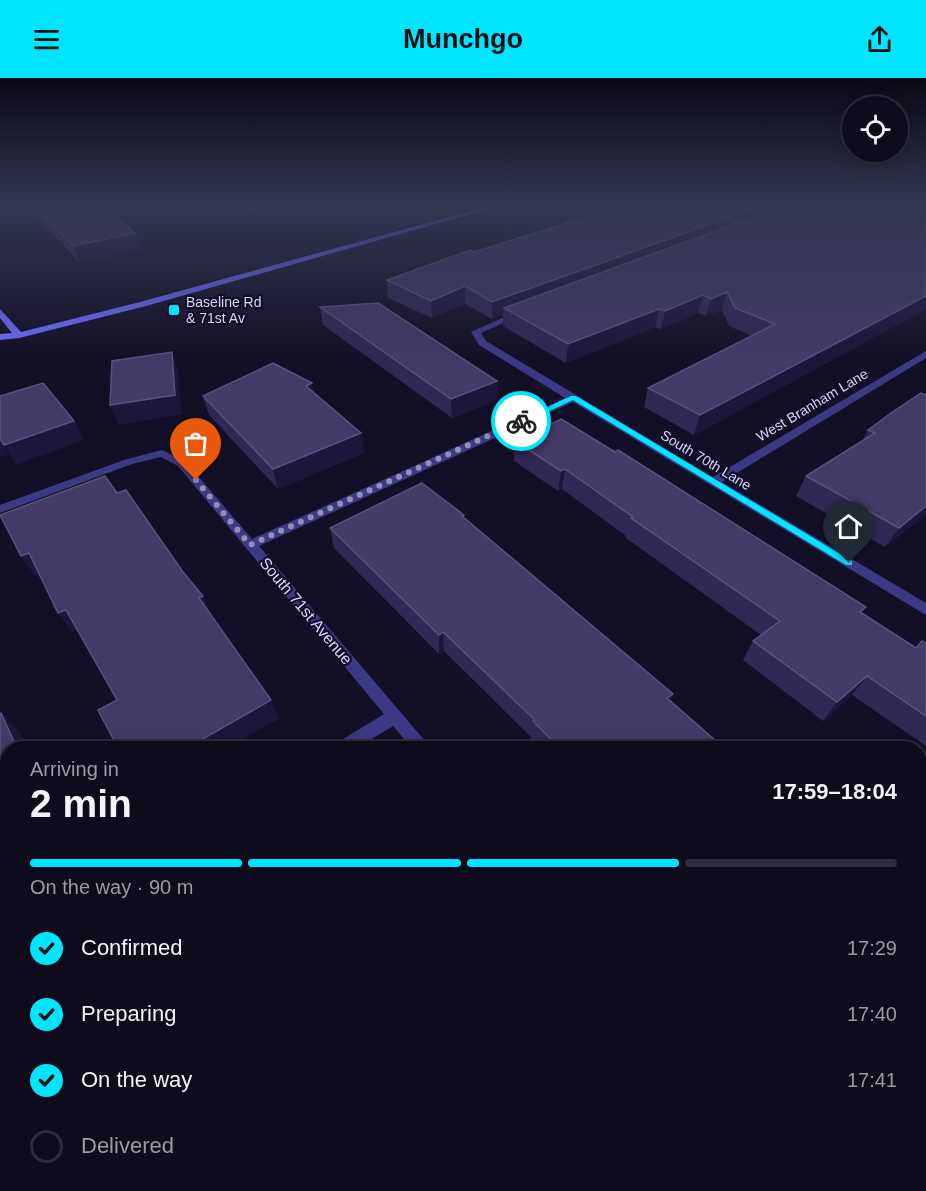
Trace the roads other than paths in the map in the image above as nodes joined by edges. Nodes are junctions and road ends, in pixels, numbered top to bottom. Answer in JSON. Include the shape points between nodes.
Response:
{"nodes":[{"id":1,"x":316,"y":256,"type":"edge"},
{"id":2,"x":527,"y":310,"type":"edge"},
{"id":3,"x":0,"y":312,"type":"edge"},
{"id":4,"x":19,"y":336,"type":"junction"},
{"id":5,"x":0,"y":337,"type":"edge"},
{"id":6,"x":0,"y":345,"type":"edge"},
{"id":7,"x":926,"y":354,"type":"edge"},
{"id":8,"x":573,"y":398,"type":"junction"},
{"id":9,"x":713,"y":482,"type":"junction"},
{"id":10,"x":0,"y":509,"type":"edge"},
{"id":11,"x":250,"y":545,"type":"junction"},
{"id":12,"x":926,"y":610,"type":"edge"},
{"id":13,"x":394,"y":716,"type":"junction"},
{"id":14,"x":354,"y":741,"type":"edge"},
{"id":15,"x":416,"y":741,"type":"edge"}],
"edges":[{"from":1,"to":4,"type":"main road"},
{"from":2,"to":8,"type":"street","name":"South 70th Lane","via":[[476,332],[482,343]]},
{"from":3,"to":4,"type":"main road"},
{"from":4,"to":5,"type":"main road"},
{"from":4,"to":6,"type":"main road"},
{"from":7,"to":9,"type":"street","name":"West Branham Lane"},
{"from":8,"to":9,"type":"street","name":"South 70th Lane"},
{"from":8,"to":11,"type":"street"},
{"from":9,"to":12,"type":"street","name":"South 70th Lane"},
{"from":10,"to":11,"type":"street","name":"South 71st Avenue","via":[[162,453],[182,464]]},
{"from":11,"to":13,"type":"street","name":"South 71st Avenue"},
{"from":13,"to":14,"type":"street"},
{"from":13,"to":15,"type":"street","name":"South 71st Avenue"}]}
